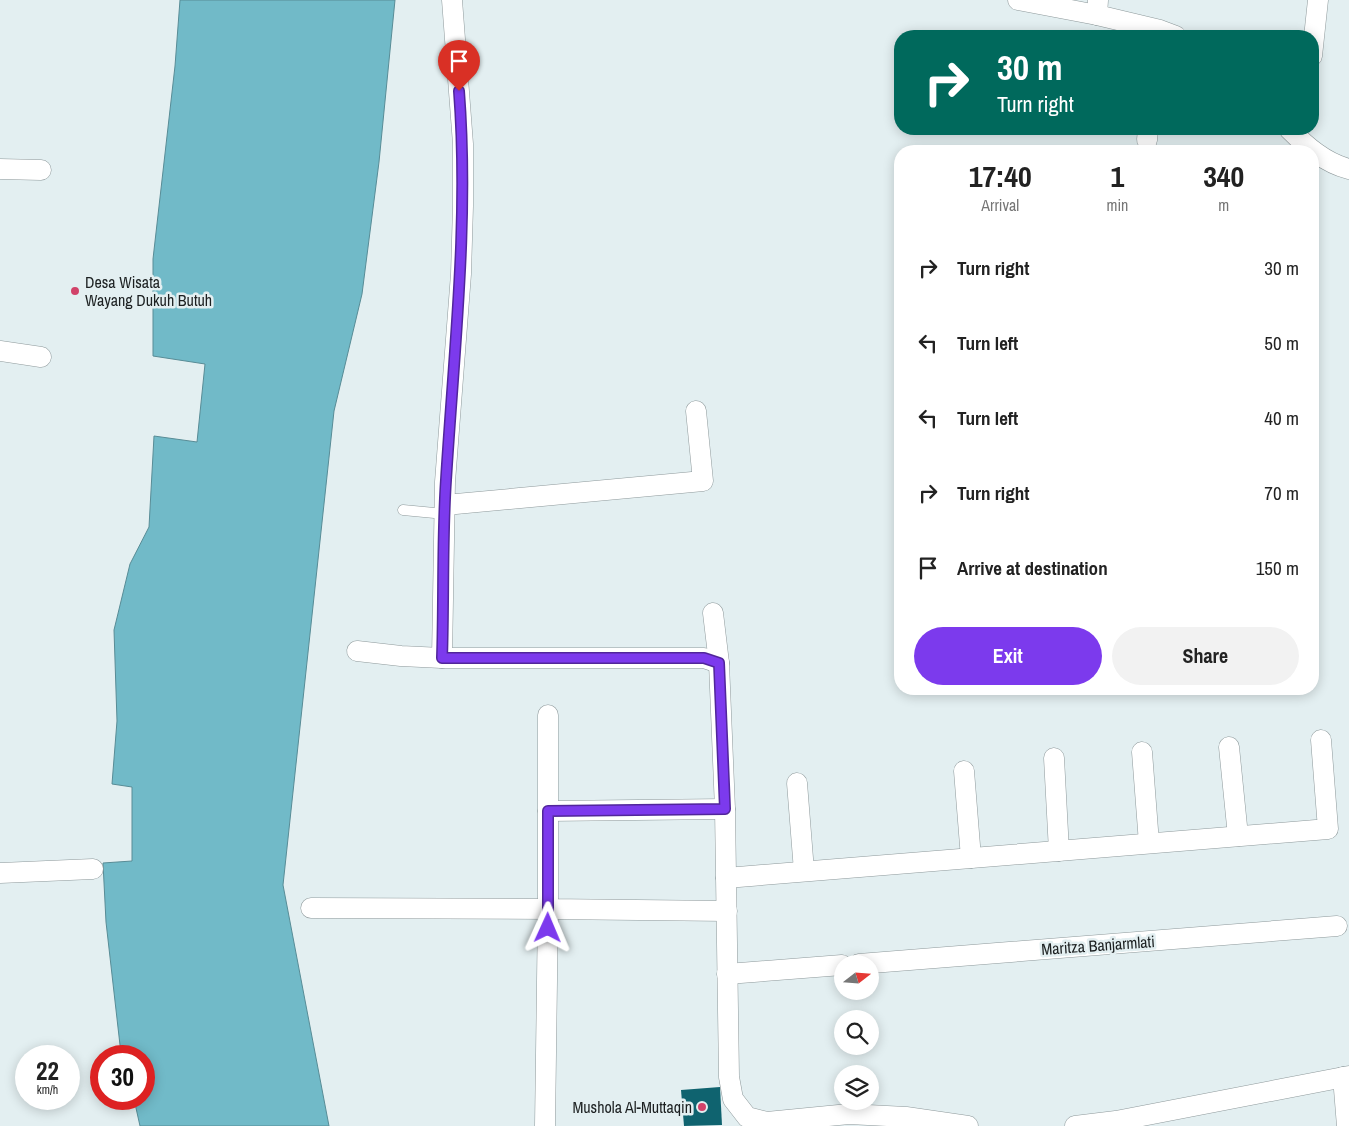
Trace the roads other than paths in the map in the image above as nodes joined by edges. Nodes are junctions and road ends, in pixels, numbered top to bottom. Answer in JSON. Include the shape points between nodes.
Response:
{"nodes":[{"id":1,"x":452,"y":0,"type":"edge"},
{"id":2,"x":1018,"y":0,"type":"edge"},
{"id":3,"x":1318,"y":0,"type":"edge"},
{"id":4,"x":1098,"y":8,"type":"edge"},
{"id":5,"x":1155,"y":30,"type":"edge"},
{"id":6,"x":1315,"y":30,"type":"edge"},
{"id":7,"x":1319,"y":153,"type":"edge"},
{"id":8,"x":0,"y":169,"type":"edge"},
{"id":9,"x":1349,"y":169,"type":"edge"},
{"id":10,"x":42,"y":170,"type":"dead end"},
{"id":11,"x":0,"y":351,"type":"edge"},
{"id":12,"x":41,"y":357,"type":"dead end"},
{"id":13,"x":696,"y":411,"type":"dead end"},
{"id":14,"x":445,"y":509,"type":"junction"},
{"id":15,"x":403,"y":510,"type":"dead end"},
{"id":16,"x":713,"y":613,"type":"dead end"},
{"id":17,"x":357,"y":650,"type":"dead end"},
{"id":18,"x":442,"y":658,"type":"junction"},
{"id":19,"x":719,"y":663,"type":"junction"},
{"id":20,"x":548,"y":715,"type":"dead end"},
{"id":21,"x":1321,"y":740,"type":"dead end"},
{"id":22,"x":1229,"y":747,"type":"dead end"},
{"id":23,"x":1142,"y":752,"type":"dead end"},
{"id":24,"x":1054,"y":758,"type":"dead end"},
{"id":25,"x":964,"y":771,"type":"dead end"},
{"id":26,"x":796,"y":784,"type":"dead end"},
{"id":27,"x":725,"y":809,"type":"junction"},
{"id":28,"x":548,"y":811,"type":"junction"},
{"id":29,"x":1238,"y":836,"type":"junction"},
{"id":30,"x":1150,"y":843,"type":"junction"},
{"id":31,"x":1059,"y":851,"type":"junction"},
{"id":32,"x":971,"y":858,"type":"junction"},
{"id":33,"x":93,"y":869,"type":"dead end"},
{"id":34,"x":804,"y":872,"type":"junction"},
{"id":35,"x":0,"y":873,"type":"edge"},
{"id":36,"x":726,"y":878,"type":"junction"},
{"id":37,"x":311,"y":908,"type":"dead end"},
{"id":38,"x":548,"y":909,"type":"junction"},
{"id":39,"x":727,"y":911,"type":"junction"},
{"id":40,"x":1337,"y":926,"type":"dead end"},
{"id":41,"x":879,"y":962,"type":"edge"},
{"id":42,"x":834,"y":966,"type":"edge"},
{"id":43,"x":727,"y":974,"type":"junction"},
{"id":44,"x":1346,"y":1077,"type":"edge"},
{"id":45,"x":545,"y":1126,"type":"edge"},
{"id":46,"x":968,"y":1126,"type":"edge"},
{"id":47,"x":1075,"y":1126,"type":"edge"},
{"id":48,"x":1347,"y":1126,"type":"edge"}],
"edges":[{"from":1,"to":14,"type":"street","via":[[463,144],[463,206]]},
{"from":2,"to":4,"type":"street"},
{"from":3,"to":6,"type":"street"},
{"from":4,"to":5,"type":"street"},
{"from":7,"to":9,"type":"street","via":[[1336,166]]},
{"from":8,"to":10,"type":"street"},
{"from":11,"to":12,"type":"street"},
{"from":13,"to":14,"type":"street","via":[[703,481]]},
{"from":14,"to":15,"type":"lane"},
{"from":14,"to":18,"type":"street"},
{"from":16,"to":19,"type":"street"},
{"from":17,"to":18,"type":"street"},
{"from":18,"to":19,"type":"street","via":[[704,658]]},
{"from":19,"to":27,"type":"street"},
{"from":20,"to":28,"type":"street"},
{"from":21,"to":29,"type":"street","via":[[1328,829]]},
{"from":22,"to":29,"type":"street"},
{"from":23,"to":30,"type":"street"},
{"from":24,"to":31,"type":"street"},
{"from":25,"to":32,"type":"street"},
{"from":26,"to":34,"type":"street"},
{"from":27,"to":28,"type":"street"},
{"from":27,"to":36,"type":"street"},
{"from":28,"to":38,"type":"street"},
{"from":29,"to":30,"type":"street"},
{"from":30,"to":31,"type":"street"},
{"from":31,"to":32,"type":"street"},
{"from":32,"to":34,"type":"street"},
{"from":33,"to":35,"type":"street"},
{"from":34,"to":36,"type":"street"},
{"from":36,"to":39,"type":"street"},
{"from":37,"to":38,"type":"street"},
{"from":38,"to":39,"type":"street"},
{"from":38,"to":45,"type":"street"},
{"from":39,"to":43,"type":"street"},
{"from":40,"to":41,"type":"street","name":"Maritza Banjarmlati"},
{"from":42,"to":43,"type":"street"},
{"from":43,"to":46,"type":"street","via":[[729,1077],[733,1100],[747,1117],[767,1122],[849,1114],[906,1117]]},
{"from":44,"to":47,"type":"street"},
{"from":44,"to":48,"type":"street"}]}
